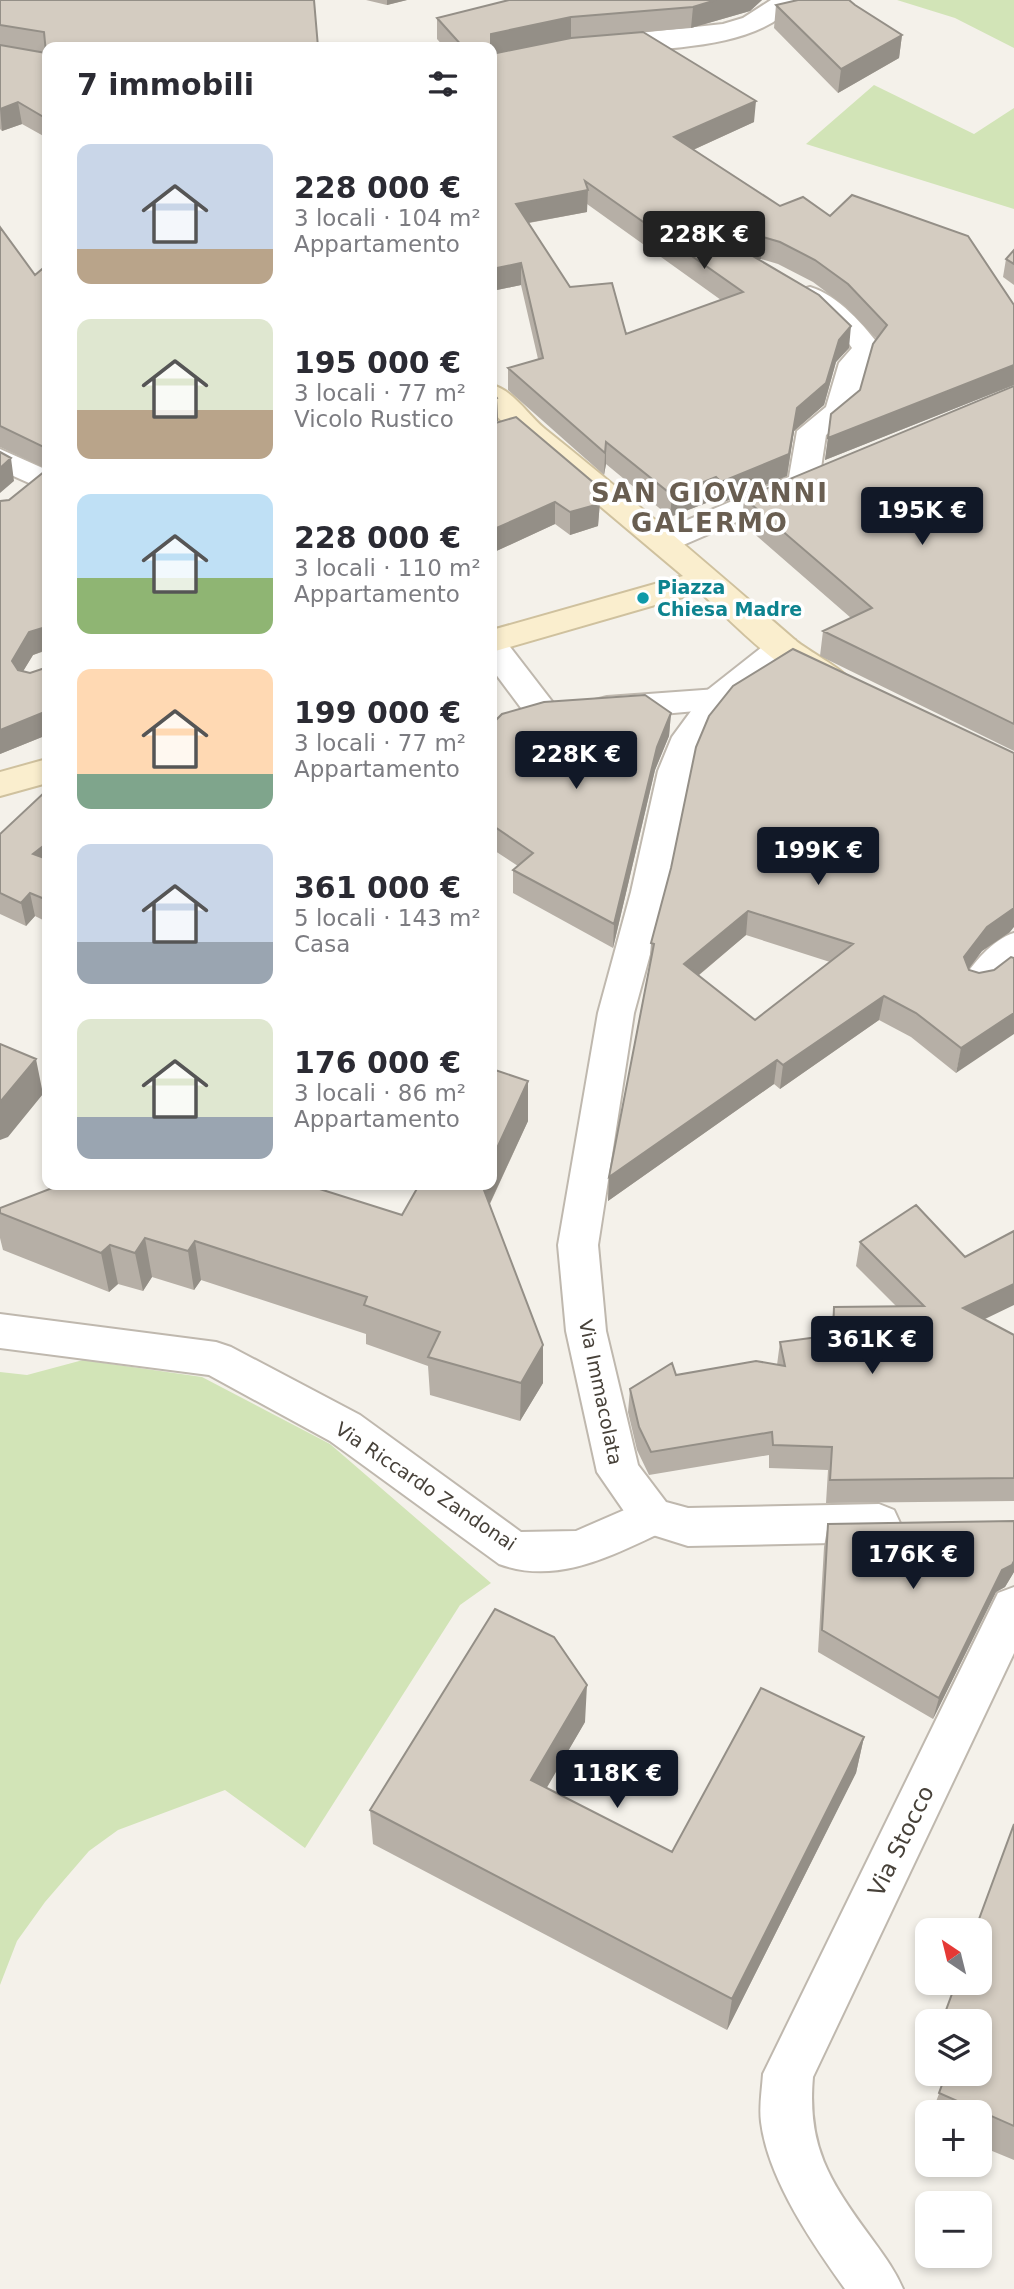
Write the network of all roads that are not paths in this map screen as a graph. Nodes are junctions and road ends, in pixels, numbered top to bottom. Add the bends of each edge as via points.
1 (785, 0) edge
2 (583, 47) edge
3 (784, 282) edge
4 (497, 399) edge
5 (522, 425) junction
6 (497, 433) edge
7 (0, 458) edge
8 (36, 485) edge
9 (653, 533) junction
10 (706, 580) junction
11 (497, 643) edge
12 (497, 650) edge
13 (795, 657) junction
14 (855, 690) edge
15 (717, 700) junction
16 (42, 772) edge
17 (0, 784) edge
18 (1014, 946) edge
19 (979, 983) edge
20 (0, 1331) edge
21 (652, 1517) junction
22 (919, 1523) edge
23 (1014, 1607) edge
24 (877, 2289) edge

1 - 2 street via 762,20 729,31
3 - 9 street via 820,302 855,332 867,349 854,363 840,411 812,431 817,476
4 - 5 main road
5 - 6 street
5 - 9 main road
7 - 8 street
9 - 10 main road
10 - 11 main road
10 - 13 main road
12 - 15 street via 548,714
13 - 14 main road
13 - 15 street, Via Immacolata
15 - 21 street, Via Immacolata via 689,737 675,771 649,892 615,1013 578,1245 586,1331 618,1472
16 - 17 main road
18 - 19 street
20 - 21 street, Via Riccardo Zandonai via 216,1359 345,1428 514,1551 579,1550
21 - 22 street via 688,1527
23 - 24 street, Via Stocco via 788,2074 786,2126 803,2171 830,2226

